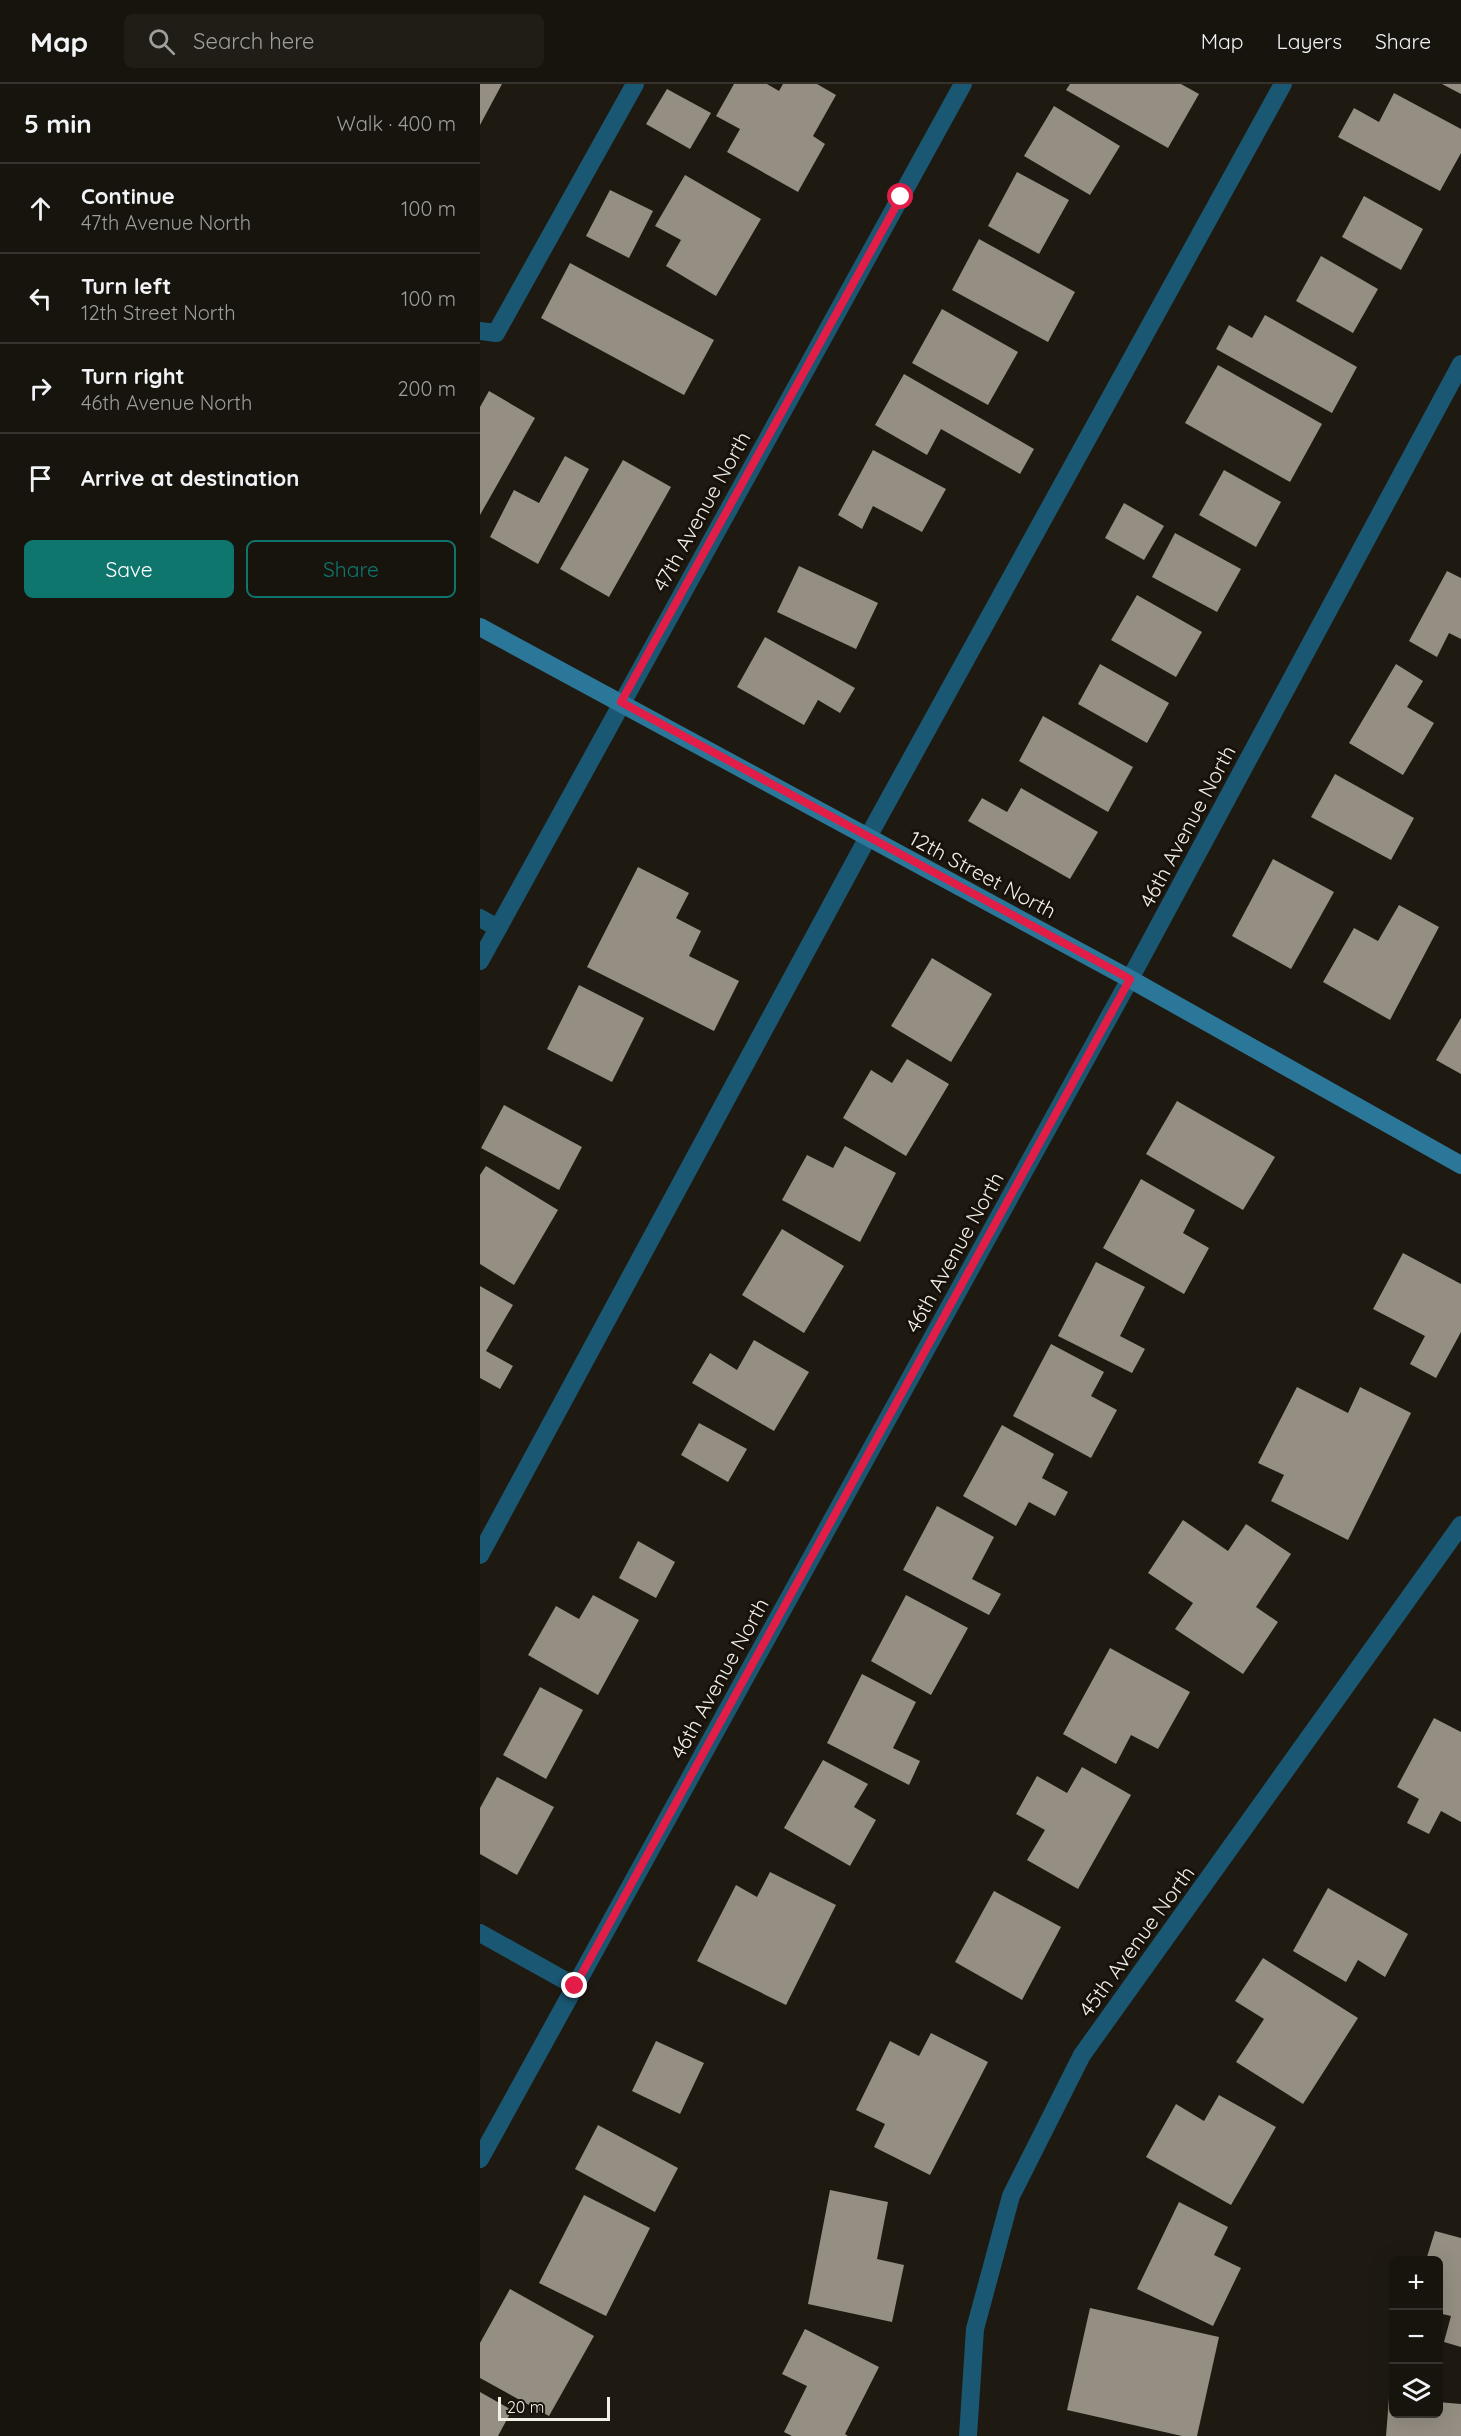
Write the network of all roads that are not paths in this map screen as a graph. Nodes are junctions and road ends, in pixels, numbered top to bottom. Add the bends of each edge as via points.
1 (635, 84) edge
2 (963, 84) edge
3 (1283, 84) edge
4 (480, 331) edge
5 (1461, 364) edge
6 (480, 627) edge
7 (621, 702) junction
8 (868, 837) junction
9 (480, 918) edge
10 (498, 928) junction
11 (480, 961) edge
12 (1130, 979) junction
13 (1461, 1166) edge
14 (1461, 1525) edge
15 (480, 1555) edge
16 (480, 1933) edge
17 (575, 1986) junction
18 (480, 2159) edge
19 (968, 2436) edge

1 - 4 street via 496,333
2 - 7 street, 47th Avenue North
3 - 8 street
5 - 12 street, 46th Avenue North
6 - 7 street, 12th Street North
7 - 8 street, 12th Street North
7 - 10 street, 47th Avenue North
8 - 12 street, 12th Street North
8 - 15 street
9 - 10 street
10 - 11 street, 47th Avenue North
12 - 13 street, 12th Street North
12 - 17 street, 46th Avenue North
14 - 19 street, 45th Avenue North via 1082,2055 1011,2196 975,2329
16 - 17 street
17 - 18 street, 46th Avenue North

